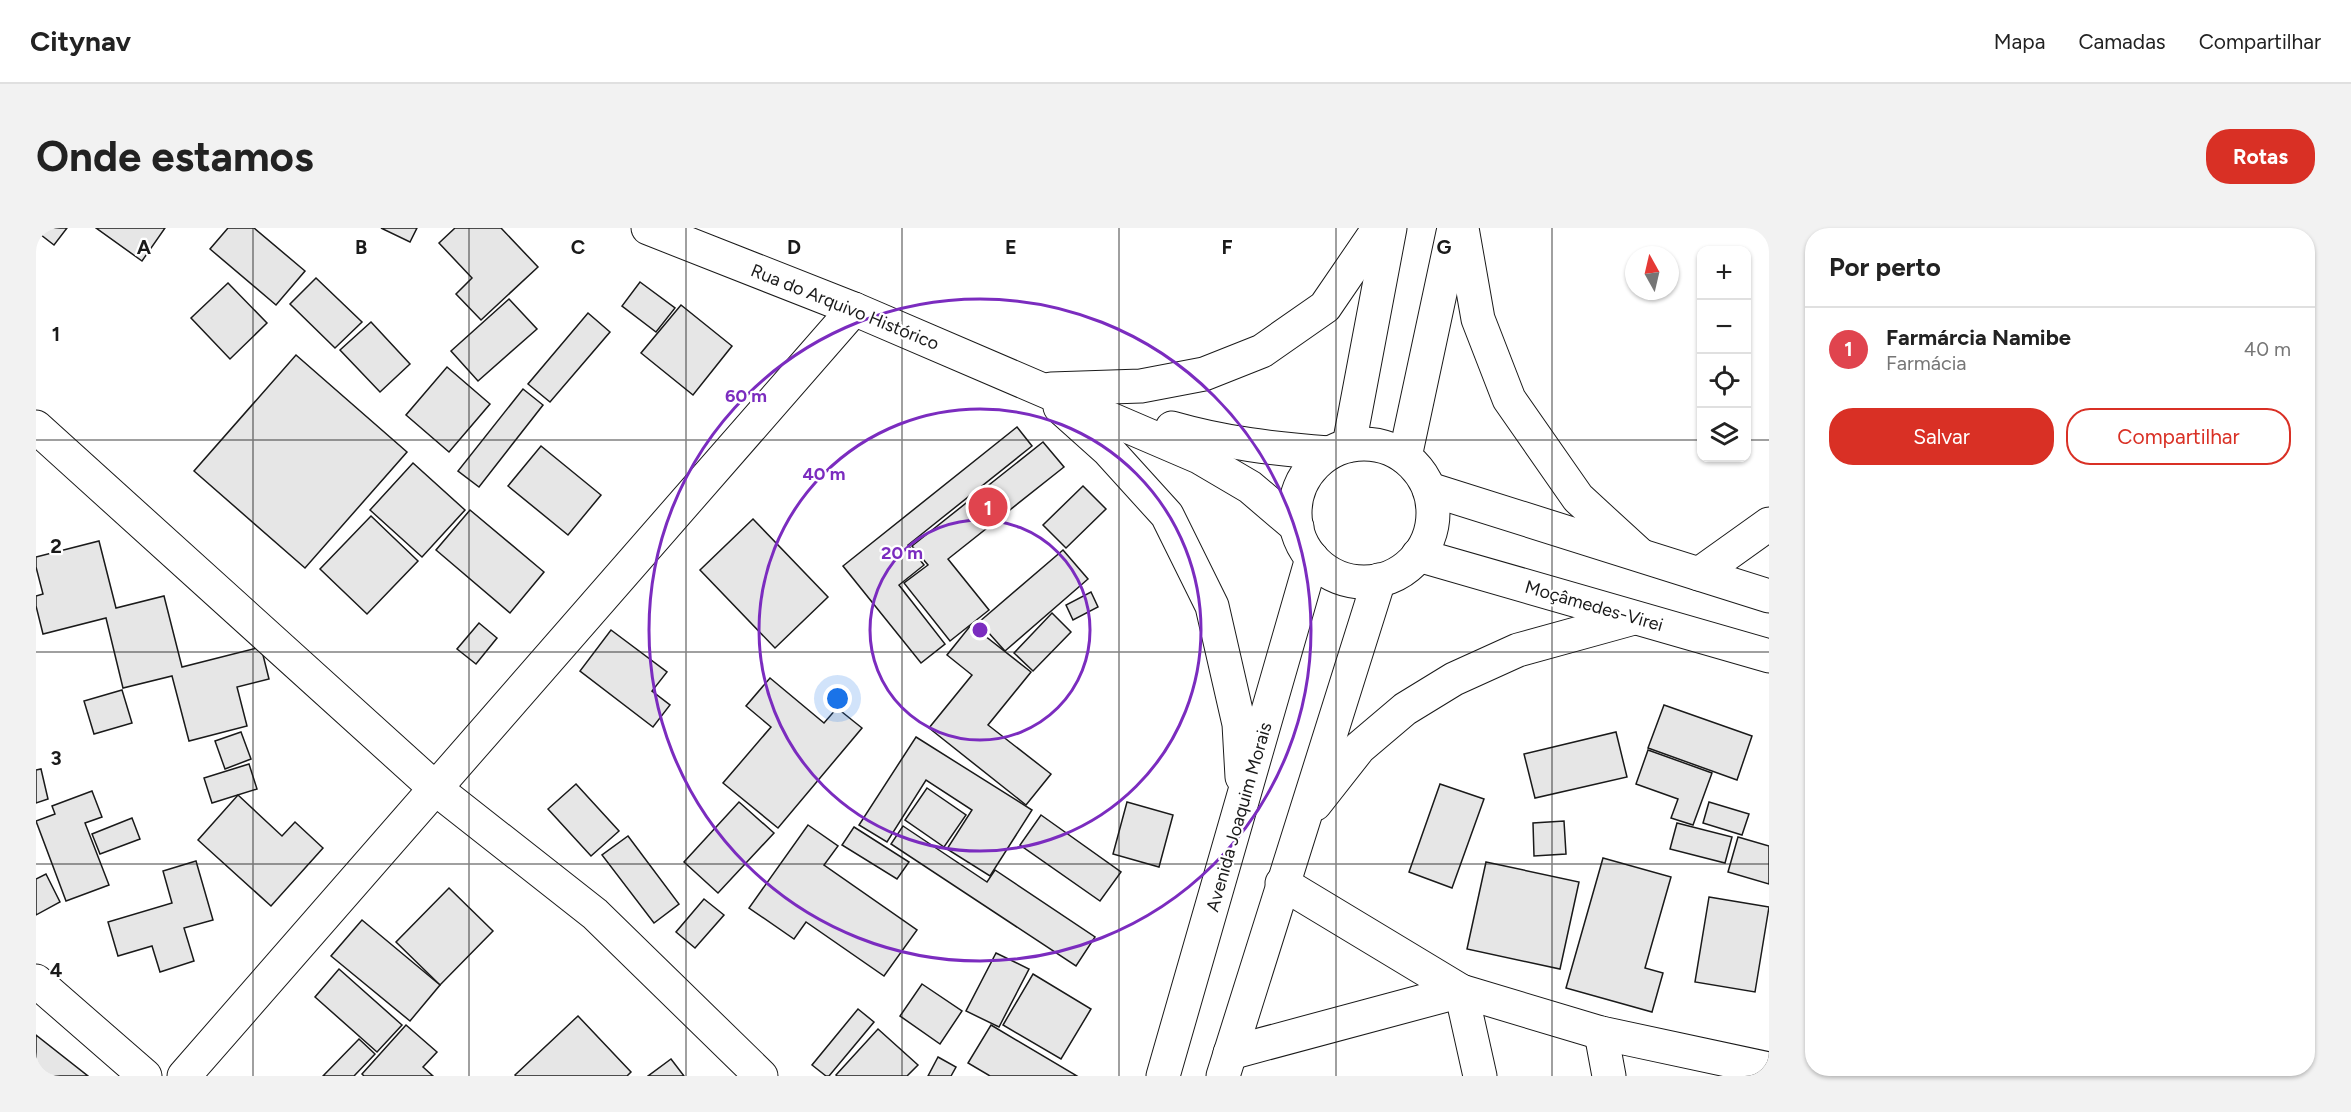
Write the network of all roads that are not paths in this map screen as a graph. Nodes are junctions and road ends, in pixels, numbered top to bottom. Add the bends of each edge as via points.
1 (648, 228) edge
2 (1379, 228) edge
3 (1390, 228) edge
4 (1455, 228) edge
5 (1462, 228) edge
6 (854, 309) junction
7 (1041, 390) junction
8 (36, 427) edge
9 (1339, 449) junction
10 (1405, 457) junction
11 (1430, 489) junction
12 (1769, 524) edge
13 (1297, 527) junction
14 (1639, 554) junction
15 (1418, 555) junction
16 (1312, 558) junction
17 (1699, 574) junction
18 (1379, 580) junction
19 (1769, 596) edge
20 (1634, 618) junction
21 (1769, 657) edge
22 (436, 789) junction
23 (1243, 805) junction
24 (1303, 819) junction
25 (1282, 883) junction
26 (36, 981) edge
27 (1461, 991) junction
28 (1601, 1033) junction
29 (1226, 1065) edge
30 (1751, 1069) edge
31 (145, 1076) edge
32 (184, 1076) edge
33 (761, 1076) edge
34 (1163, 1076) edge
35 (1480, 1076) edge
36 (1609, 1076) edge

1 - 6 street, Rua do Arquivo Histórico
2 - 7 street via 1325,307 1262,351 1204,374 1141,386
3 - 9 street
4 - 10 street
5 - 14 street via 1478,319 1509,399 1578,498
6 - 7 street, Rua do Arquivo Histórico
6 - 22 street
7 - 9 street via 1210,439 1268,448
7 - 13 street via 1199,457 1250,488
7 - 23 street via 1108,450 1167,515 1212,606 1239,724
8 - 22 street
9 - 10 street via 1368,444
9 - 13 street via 1313,466 1301,485 1295,505
10 - 11 street via 1420,471
11 - 14 street
11 - 15 street via 1430,534
12 - 17 street
13 - 16 street
14 - 17 street
15 - 18 street via 1401,571
15 - 20 street, Moçâmedes-Virei
16 - 18 street via 1340,577
16 - 23 street, Avenida Joaquim Morais
17 - 19 street
18 - 24 street
20 - 21 street, Moçâmedes-Virei
20 - 24 street via 1518,650 1454,679 1405,709 1359,748
22 - 32 street
22 - 33 street via 595,914
23 - 34 street, Avenida Joaquim Morais
24 - 25 street
25 - 27 street
25 - 29 street
26 - 31 street
27 - 28 street
27 - 29 street
27 - 35 street
28 - 30 street
28 - 36 street

